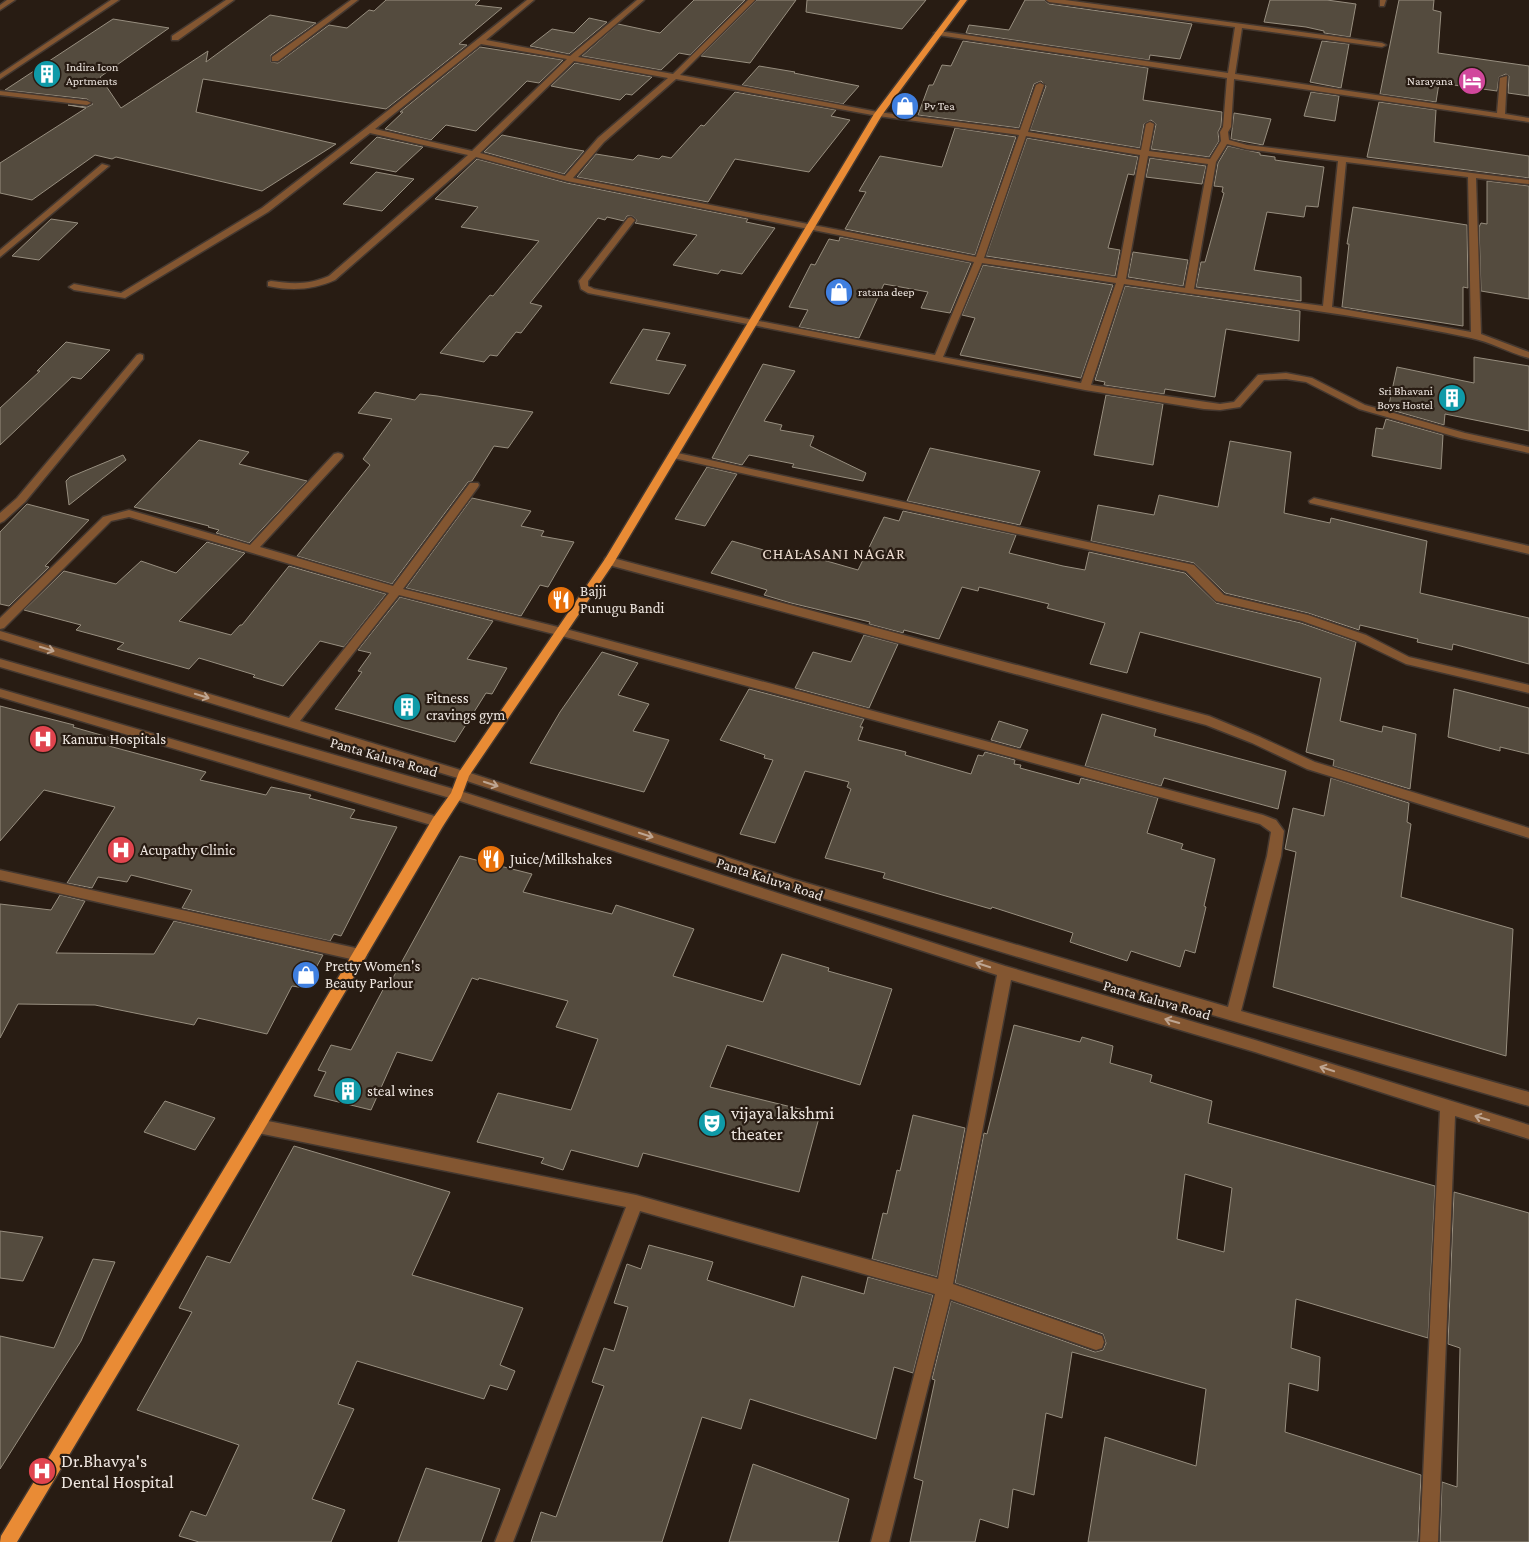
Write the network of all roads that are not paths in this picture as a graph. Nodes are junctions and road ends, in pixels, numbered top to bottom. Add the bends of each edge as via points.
1 (12, 0) edge
2 (116, 0) edge
3 (231, 0) edge
4 (355, 0) edge
5 (531, 0) edge
6 (641, 0) edge
7 (752, 0) edge
8 (964, 0) edge
9 (1049, 0) edge
10 (0, 8) edge
11 (1239, 25) junction
12 (938, 33) junction
13 (174, 38) dead end
14 (479, 41) junction
15 (1382, 45) dead end
16 (572, 58) junction
17 (275, 59) dead end
18 (1231, 75) junction
19 (0, 77) edge
20 (674, 77) junction
21 (1504, 78) dead end
22 (1040, 85) dead end
23 (0, 93) edge
24 (86, 103) dead end
25 (878, 114) junction
26 (1501, 116) junction
27 (1529, 120) edge
28 (1150, 124) dead end
29 (369, 130) junction
30 (1022, 133) junction
31 (1225, 141) junction
32 (1143, 153) junction
33 (474, 154) junction
34 (1342, 158) junction
35 (1212, 162) junction
36 (105, 166) dead end
37 (1472, 174) junction
38 (567, 179) junction
39 (1529, 182) edge
40 (631, 220) dead end
41 (812, 225) junction
42 (0, 254) edge
43 (979, 260) junction
44 (1121, 281) junction
45 (271, 284) dead end
46 (74, 287) dead end
47 (1189, 290) junction
48 (1326, 309) junction
49 (753, 324) junction
50 (1476, 336) junction
51 (1529, 355) edge
52 (140, 357) dead end
53 (938, 358) junction
54 (1085, 387) junction
55 (1529, 450) edge
56 (673, 455) junction
57 (338, 456) dead end
58 (474, 485) dead end
59 (1314, 501) dead end
60 (0, 519) edge
61 (252, 548) junction
62 (1529, 550) edge
63 (609, 561) junction
64 (396, 590) junction
65 (0, 625) edge
66 (562, 632) junction
67 (0, 634) edge
68 (0, 663) edge
69 (1529, 689) edge
70 (0, 693) edge
71 (292, 722) junction
72 (463, 775) junction
73 (457, 795) junction
74 (438, 822) junction
75 (1529, 833) edge
76 (0, 875) edge
77 (360, 955) junction
78 (1005, 972) junction
79 (1233, 1015) junction
80 (1529, 1099) edge
81 (1448, 1108) junction
82 (258, 1126) junction
83 (1529, 1132) edge
84 (636, 1202) junction
85 (944, 1289) junction
86 (1096, 1342) dead end
87 (7, 1542) edge
88 (504, 1542) edge
89 (880, 1542) edge
90 (1429, 1542) edge

1 - 10 street
2 - 19 street
3 - 13 street
4 - 17 street
5 - 14 street
6 - 16 street
7 - 20 street
8 - 12 main road
9 - 11 street via 1133,8
11 - 15 street
11 - 18 street
12 - 18 street
12 - 25 main road
14 - 16 street
14 - 29 street
16 - 20 street
16 - 33 street
18 - 26 street
18 - 31 street
20 - 25 street
20 - 38 street via 602,140
21 - 26 street
22 - 30 street
23 - 24 street
25 - 30 street
25 - 41 main road
26 - 27 street
28 - 32 street
29 - 33 street
29 - 46 street via 265,210 122,296
30 - 32 street
30 - 43 street
31 - 34 street via 1247,147
31 - 35 street
32 - 35 street
32 - 44 street
33 - 38 street
33 - 45 street via 332,278 317,286 303,288
34 - 37 street
34 - 48 street
35 - 47 street
36 - 42 street
37 - 39 street
37 - 50 street
38 - 41 street
40 - 49 street via 583,281 584,287
41 - 43 street
41 - 49 main road
43 - 44 street
43 - 53 street
44 - 47 street
44 - 54 street
47 - 48 street
48 - 50 street
49 - 53 street
49 - 56 main road
50 - 51 street
52 - 60 street via 21,500
53 - 54 street
54 - 55 street via 1220,407 1237,405 1261,377 1286,376 1309,380 1362,407 1464,436
56 - 63 main road
56 - 69 street via 1190,568 1220,598 1304,618 1362,638 1406,660
57 - 61 street
58 - 64 street
59 - 62 street
61 - 64 street
61 - 65 street via 129,513 116,516 107,519
63 - 66 main road
63 - 75 street via 1209,722 1311,766
64 - 66 street
64 - 71 street
66 - 72 main road
66 - 79 street via 1271,824 1278,831 1274,856
67 -> 71 street, Panta Kaluva Road
68 - 73 street, Panta Kaluva Road
70 - 74 street
71 - 72 street, Panta Kaluva Road
72 - 73 main road
72 -> 79 street, Panta Kaluva Road via 793,884
73 - 74 main road
78 -> 73 street, Panta Kaluva Road
74 - 77 main road
76 - 77 street
77 - 82 main road
81 -> 78 street, Panta Kaluva Road
78 - 85 street
79 - 80 street, Panta Kaluva Road
83 -> 81 street, Panta Kaluva Road
81 - 90 street
82 - 84 street
82 - 87 main road
84 - 85 street
84 - 88 street
85 - 86 street
85 - 89 street

